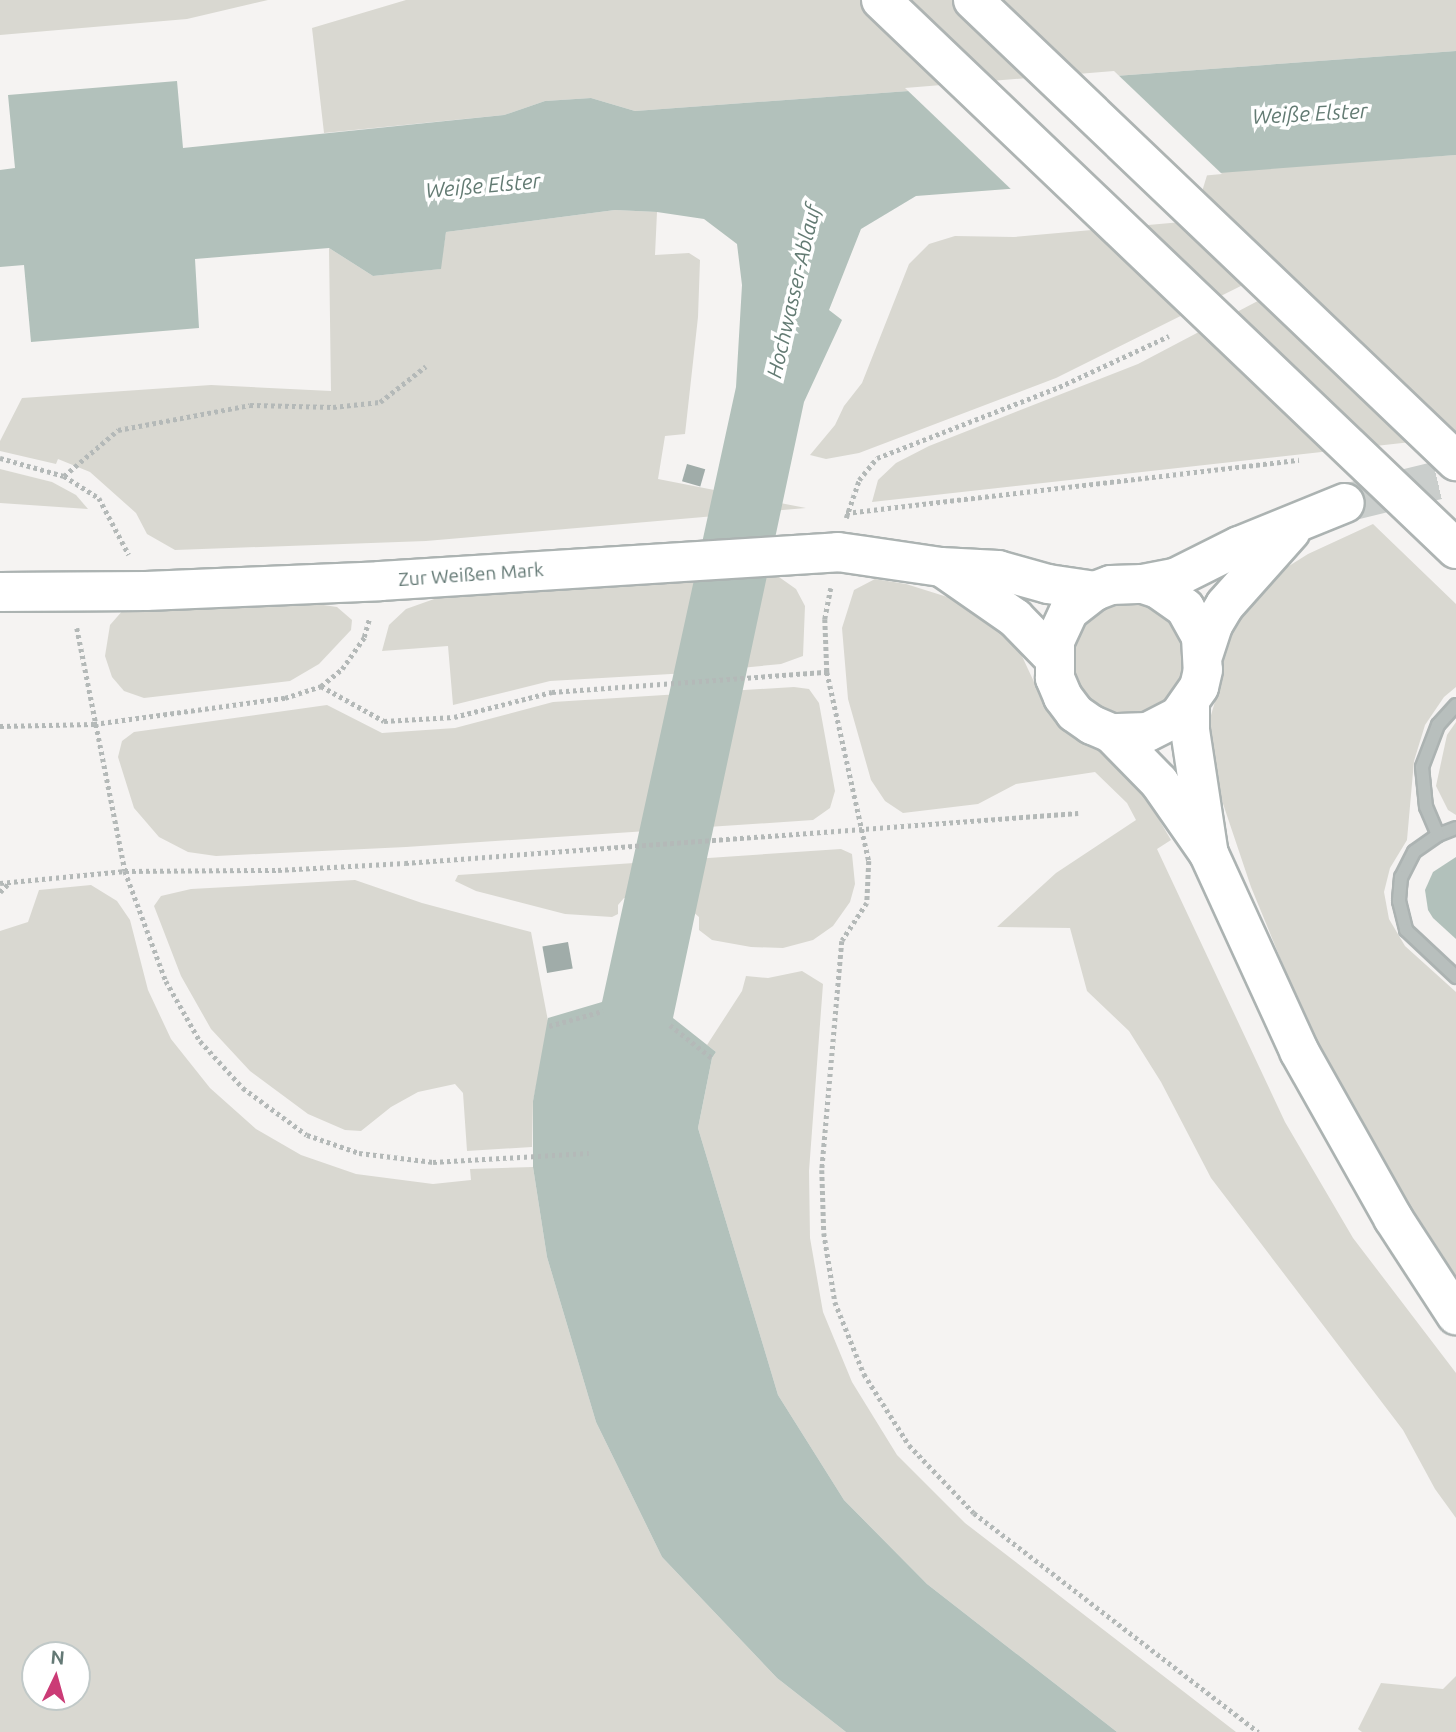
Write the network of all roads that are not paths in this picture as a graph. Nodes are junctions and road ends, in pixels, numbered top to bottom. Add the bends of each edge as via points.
1 (881, 0) edge
2 (973, 0) edge
3 (1456, 461) edge
4 (1345, 503) tunnel mouth
5 (1299, 524) junction
6 (1456, 549) edge
7 (941, 567) junction
8 (1143, 584) junction
9 (1095, 591) junction
10 (0, 592) edge
11 (1204, 653) junction
12 (1053, 657) junction
13 (1191, 702) junction
14 (1456, 705) edge
15 (1111, 733) junction
16 (1456, 828) edge
17 (1438, 835) junction
18 (1209, 854) junction
19 (1456, 977) edge
20 (1456, 1315) edge

1 - 6 main road, bridge
2 - 3 main road, bridge
4 - 5 main road, Zur Weißen Mark
5 - 8 main road, Zur Weißen Mark via 1239,546 1175,578
5 - 11 main road, Zur Weißen Mark via 1224,605
7 - 9 main road, Zur Weißen Mark via 998,570
7 - 10 main road, Zur Weißen Mark via 838,552 380,581
7 - 12 main road, Zur Weißen Mark via 1015,618
8 - 9 main road, Zur Weißen Mark via 1111,585
8 - 11 main road, Zur Weißen Mark via 1185,608
9 - 12 main road, Zur Weißen Mark via 1075,605 1060,625
11 - 13 main road, Zur Weißen Mark via 1199,687
12 - 15 main road, Zur Weißen Mark via 1059,687 1075,713
13 - 15 main road, Zur Weißen Mark via 1178,716 1147,733
13 - 18 main road via 1189,730
14 - 17 lane via 1438,725 1422,767 1426,807
15 - 18 main road via 1159,782
16 - 17 lane
17 - 19 lane via 1414,852 1401,877 1399,901 1406,930
18 - 20 main road via 1299,1051 1393,1218

